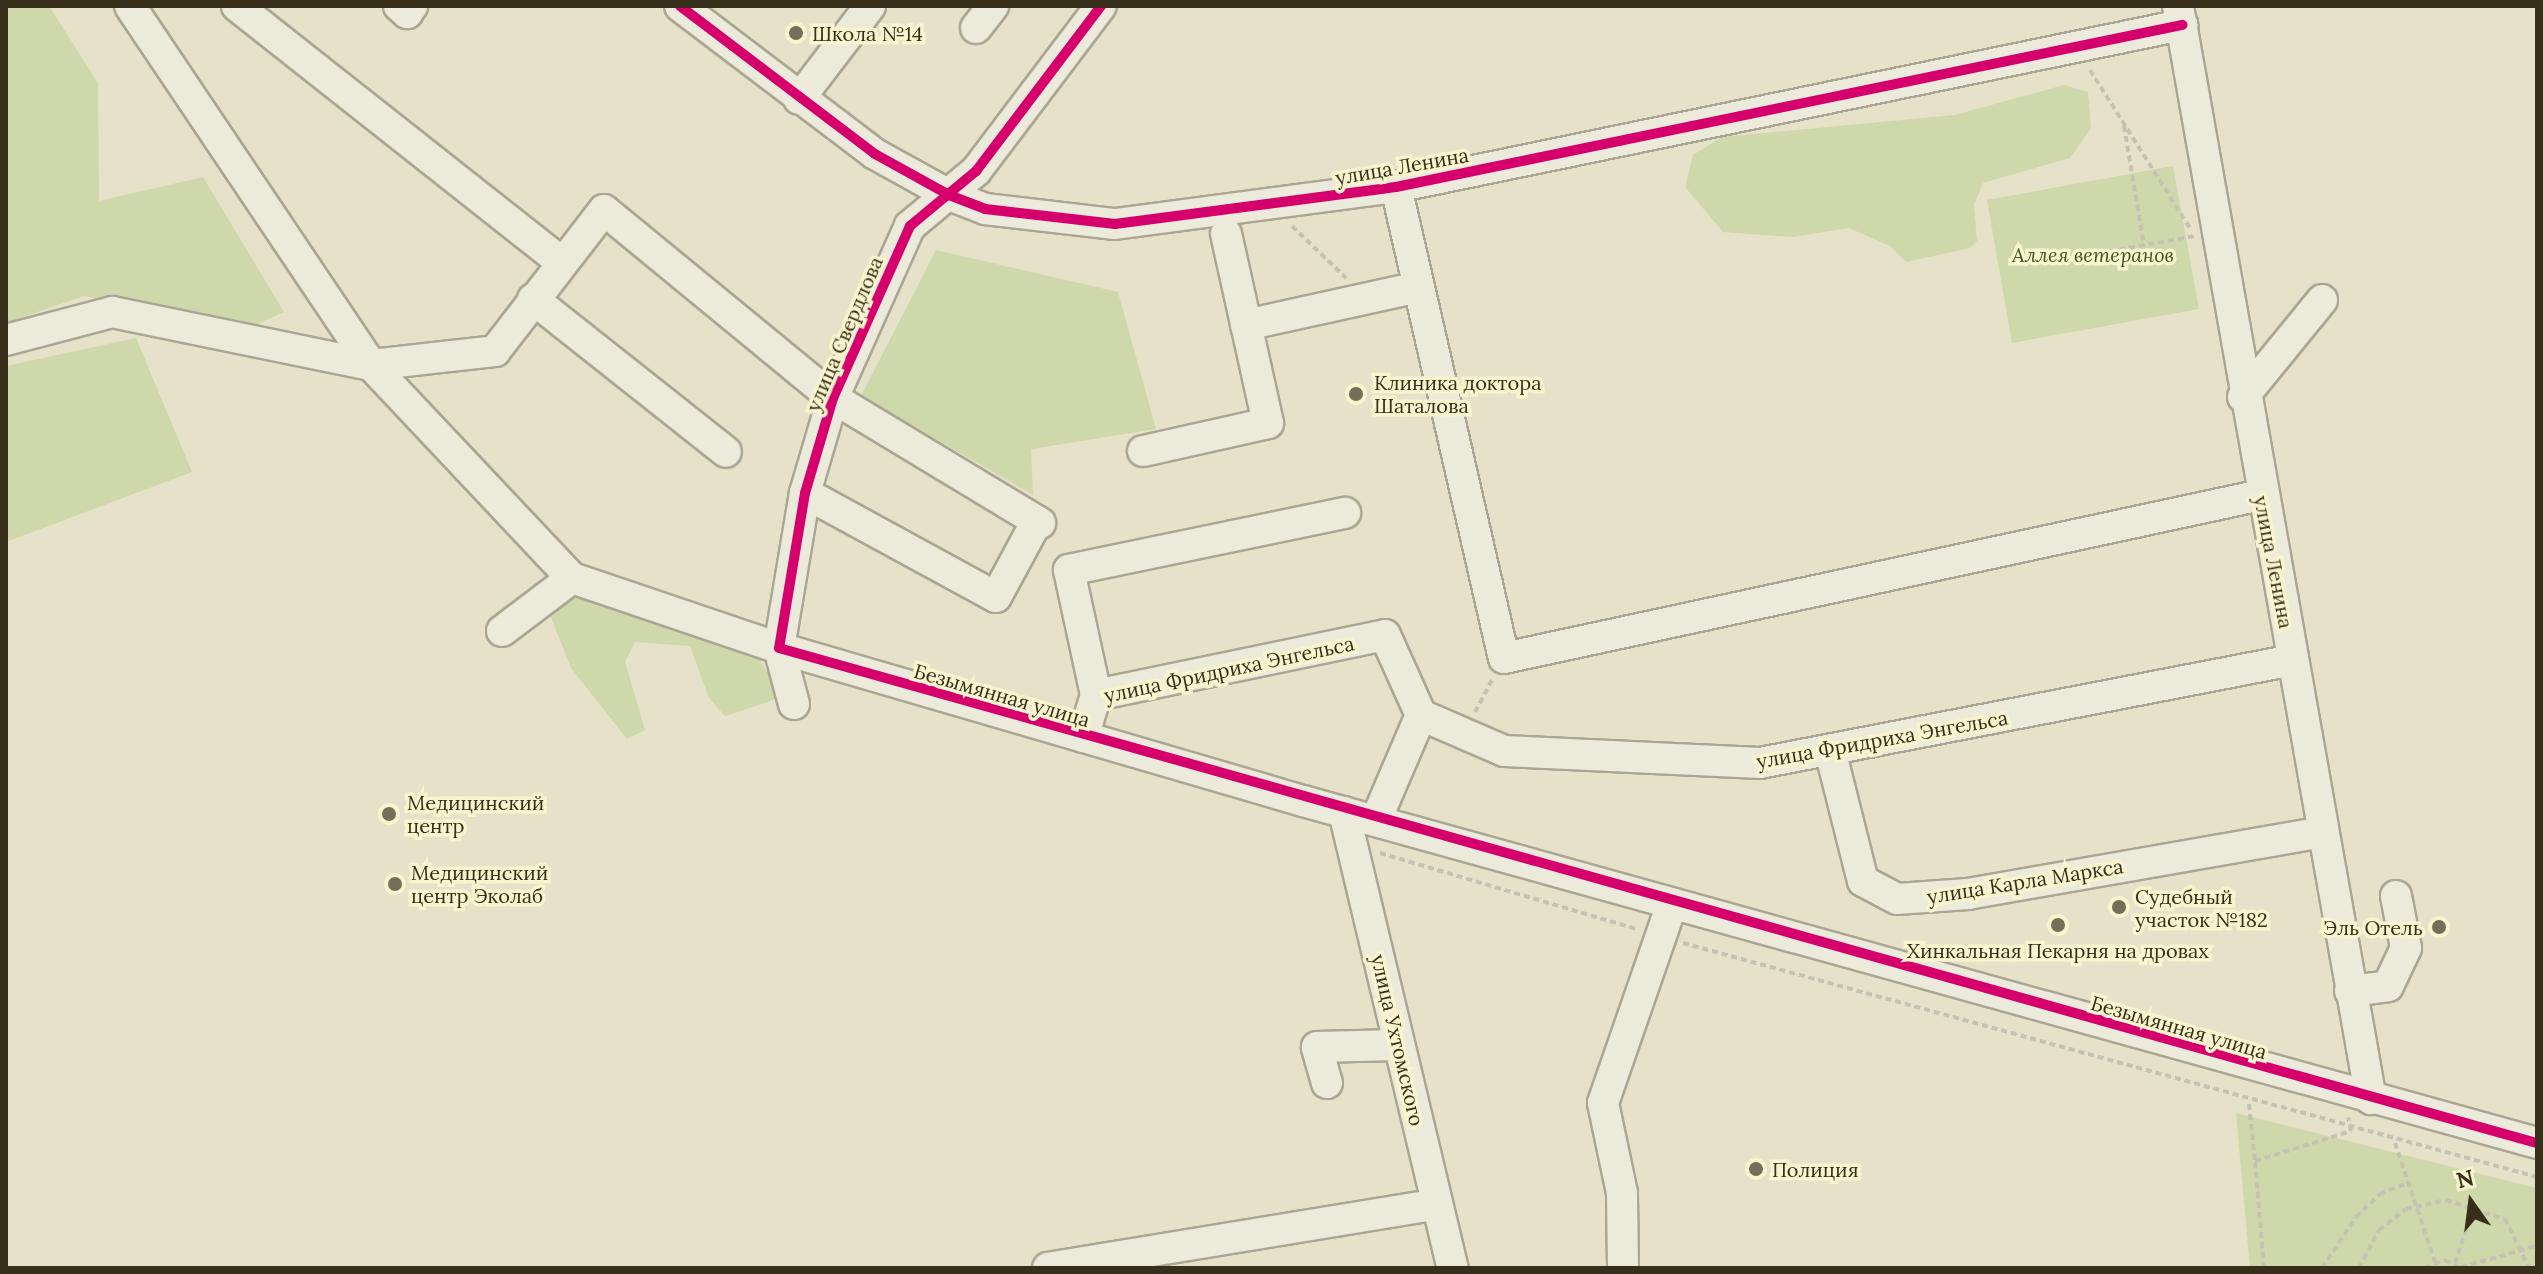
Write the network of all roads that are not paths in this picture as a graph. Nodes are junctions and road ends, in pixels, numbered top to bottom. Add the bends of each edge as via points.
1 (130, 6) edge
2 (237, 6) edge
3 (399, 6) edge
4 (412, 6) edge
5 (680, 6) edge
6 (870, 6) edge
7 (1101, 6) edge
8 (2180, 15) edge
9 (799, 99) junction
10 (1396, 187) junction
11 (949, 195) junction
12 (1226, 234) dead end
13 (562, 263) junction
14 (1419, 287) junction
15 (533, 299) junction
16 (2322, 300) dead end
17 (1246, 325) junction
18 (6, 340) edge
19 (371, 365) junction
20 (2243, 397) junction
21 (833, 398) junction
22 (1143, 451) dead end
23 (726, 452) dead end
24 (805, 493) junction
25 (2261, 495) junction
26 (1345, 513) dead end
27 (572, 578) junction
28 (502, 631) dead end
29 (779, 648) junction
30 (2293, 660) junction
31 (1096, 695) junction
32 (794, 704) dead end
33 (1421, 715) junction
34 (1083, 737) junction
35 (1830, 750) junction
36 (1344, 812) junction
37 (1376, 820) junction
38 (2323, 832) junction
39 (2396, 896) dead end
40 (1672, 904) junction
41 (2350, 991) junction
42 (1398, 1045) junction
43 (1327, 1083) dead end
44 (2371, 1099) junction
45 (2537, 1143) edge
46 (1437, 1204) junction
47 (1048, 1268) edge
48 (1453, 1268) edge
49 (1623, 1268) edge

1 - 19 street
2 - 13 street
3 - 4 street via 407,13
5 - 9 street, улица Ленина
6 - 9 street
7 - 11 street, улица Свердлова via 976,171
8 - 10 street, улица Ленина via 2076,47
8 - 20 street, улица Ленина via 2205,234
9 - 11 street, улица Ленина
10 - 11 street, улица Ленина via 1115,224 985,209
10 - 14 street
11 - 21 street, улица Свердлова via 910,226
12 - 17 street
13 - 15 street
13 - 21 street via 604,210
14 - 17 street
14 - 25 street via 1504,658
15 - 19 street via 495,351
15 - 23 street
16 - 20 street
17 - 22 street via 1268,423
18 - 19 street via 112,312 163,317
19 - 27 street
20 - 25 street, улица Ленина
21 - 24 street, улица Свердлова
21 - 24 street via 1039,522 996,597
24 - 29 street, улица Свердлова
25 - 30 street, улица Ленина
26 - 31 street via 1069,570
27 - 28 street
27 - 29 street, Безымянная улица
29 - 32 street
29 - 34 street, Безымянная улица
30 - 35 street, улица Фридриха Энгельса
30 - 38 street, улица Ленина
31 - 33 street, улица Фридриха Энгельса via 1385,635
31 - 34 street, улица Фридриха Энгельса
33 - 35 street, улица Фридриха Энгельса via 1504,751 1760,763
33 - 37 street
34 - 36 street, Безымянная улица
35 - 38 street, улица Карла Маркса via 1863,881 1897,899 1968,894
36 - 37 street, Безымянная улица
36 - 42 street, улица Ухтомского
37 - 40 street, Безымянная улица
38 - 41 street, улица Ленина
39 - 41 street via 2406,948 2388,986
40 - 44 street, Безымянная улица
40 - 49 street via 1603,1103 1622,1193
41 - 44 street, улица Ленина
42 - 43 street via 1317,1047
42 - 46 street, улица Ухтомского
44 - 45 street, Безымянная улица
46 - 47 street
46 - 48 street, улица Ухтомского

